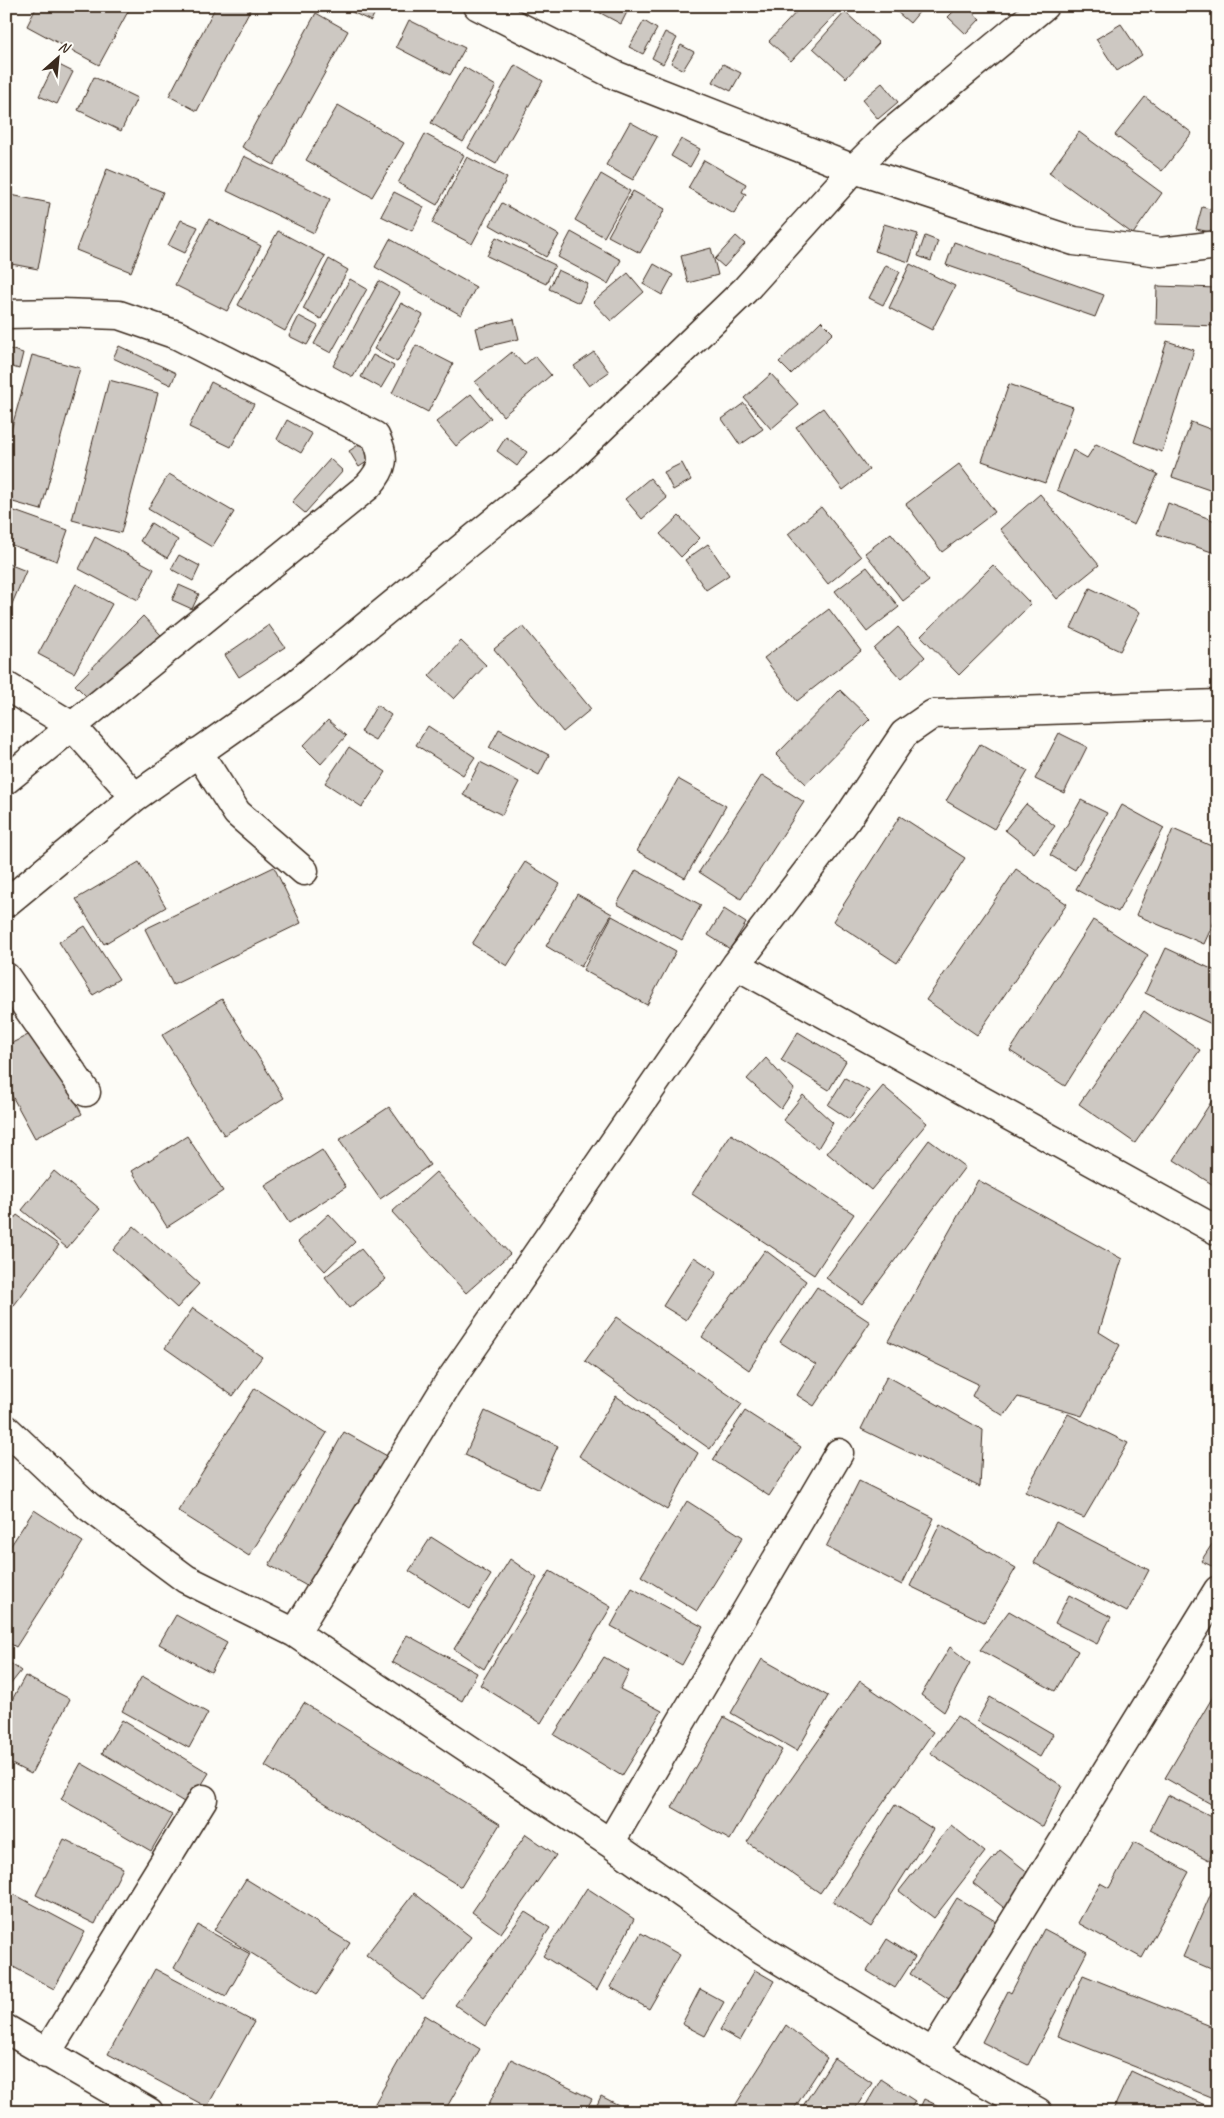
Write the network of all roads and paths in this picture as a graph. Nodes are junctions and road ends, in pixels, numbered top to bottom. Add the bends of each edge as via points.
1 (478, 6) edge
2 (1044, 6) edge
3 (854, 169) junction
4 (1218, 245) edge
5 (6, 314) edge
6 (6, 686) edge
7 (1218, 704) edge
8 (72, 726) junction
9 (198, 752) junction
10 (6, 780) edge
11 (135, 797) junction
12 (304, 871) dead end
13 (6, 903) edge
14 (736, 965) junction
15 (6, 977) edge
16 (86, 1092) dead end
17 (1218, 1231) edge
18 (6, 1429) edge
19 (839, 1453) dead end
20 (1218, 1590) edge
21 (295, 1634) junction
22 (204, 1800) dead end
23 (610, 1843) junction
24 (6, 2029) edge
25 (933, 2053) junction
26 (46, 2054) junction
27 (149, 2112) edge
28 (1038, 2112) edge

1 - 3 street via 617,76
2 - 3 street via 921,106
3 - 4 street via 1074,241 1160,252
3 - 9 street via 745,290 561,468 292,687
5 - 8 street via 119,315 177,335 374,436 383,452 380,473 368,486
6 - 8 street
7 - 14 street via 933,714 904,734 847,819
8 - 10 street
8 - 11 street
9 - 11 street
9 - 12 street via 237,813
11 - 13 street
14 - 17 street
14 - 21 street via 447,1385
15 - 16 street
18 - 21 street via 88,1506 186,1580
19 - 23 street
20 - 25 street
21 - 23 street
22 - 26 street
23 - 25 street via 763,1950
24 - 26 street
25 - 28 street
26 - 27 street

